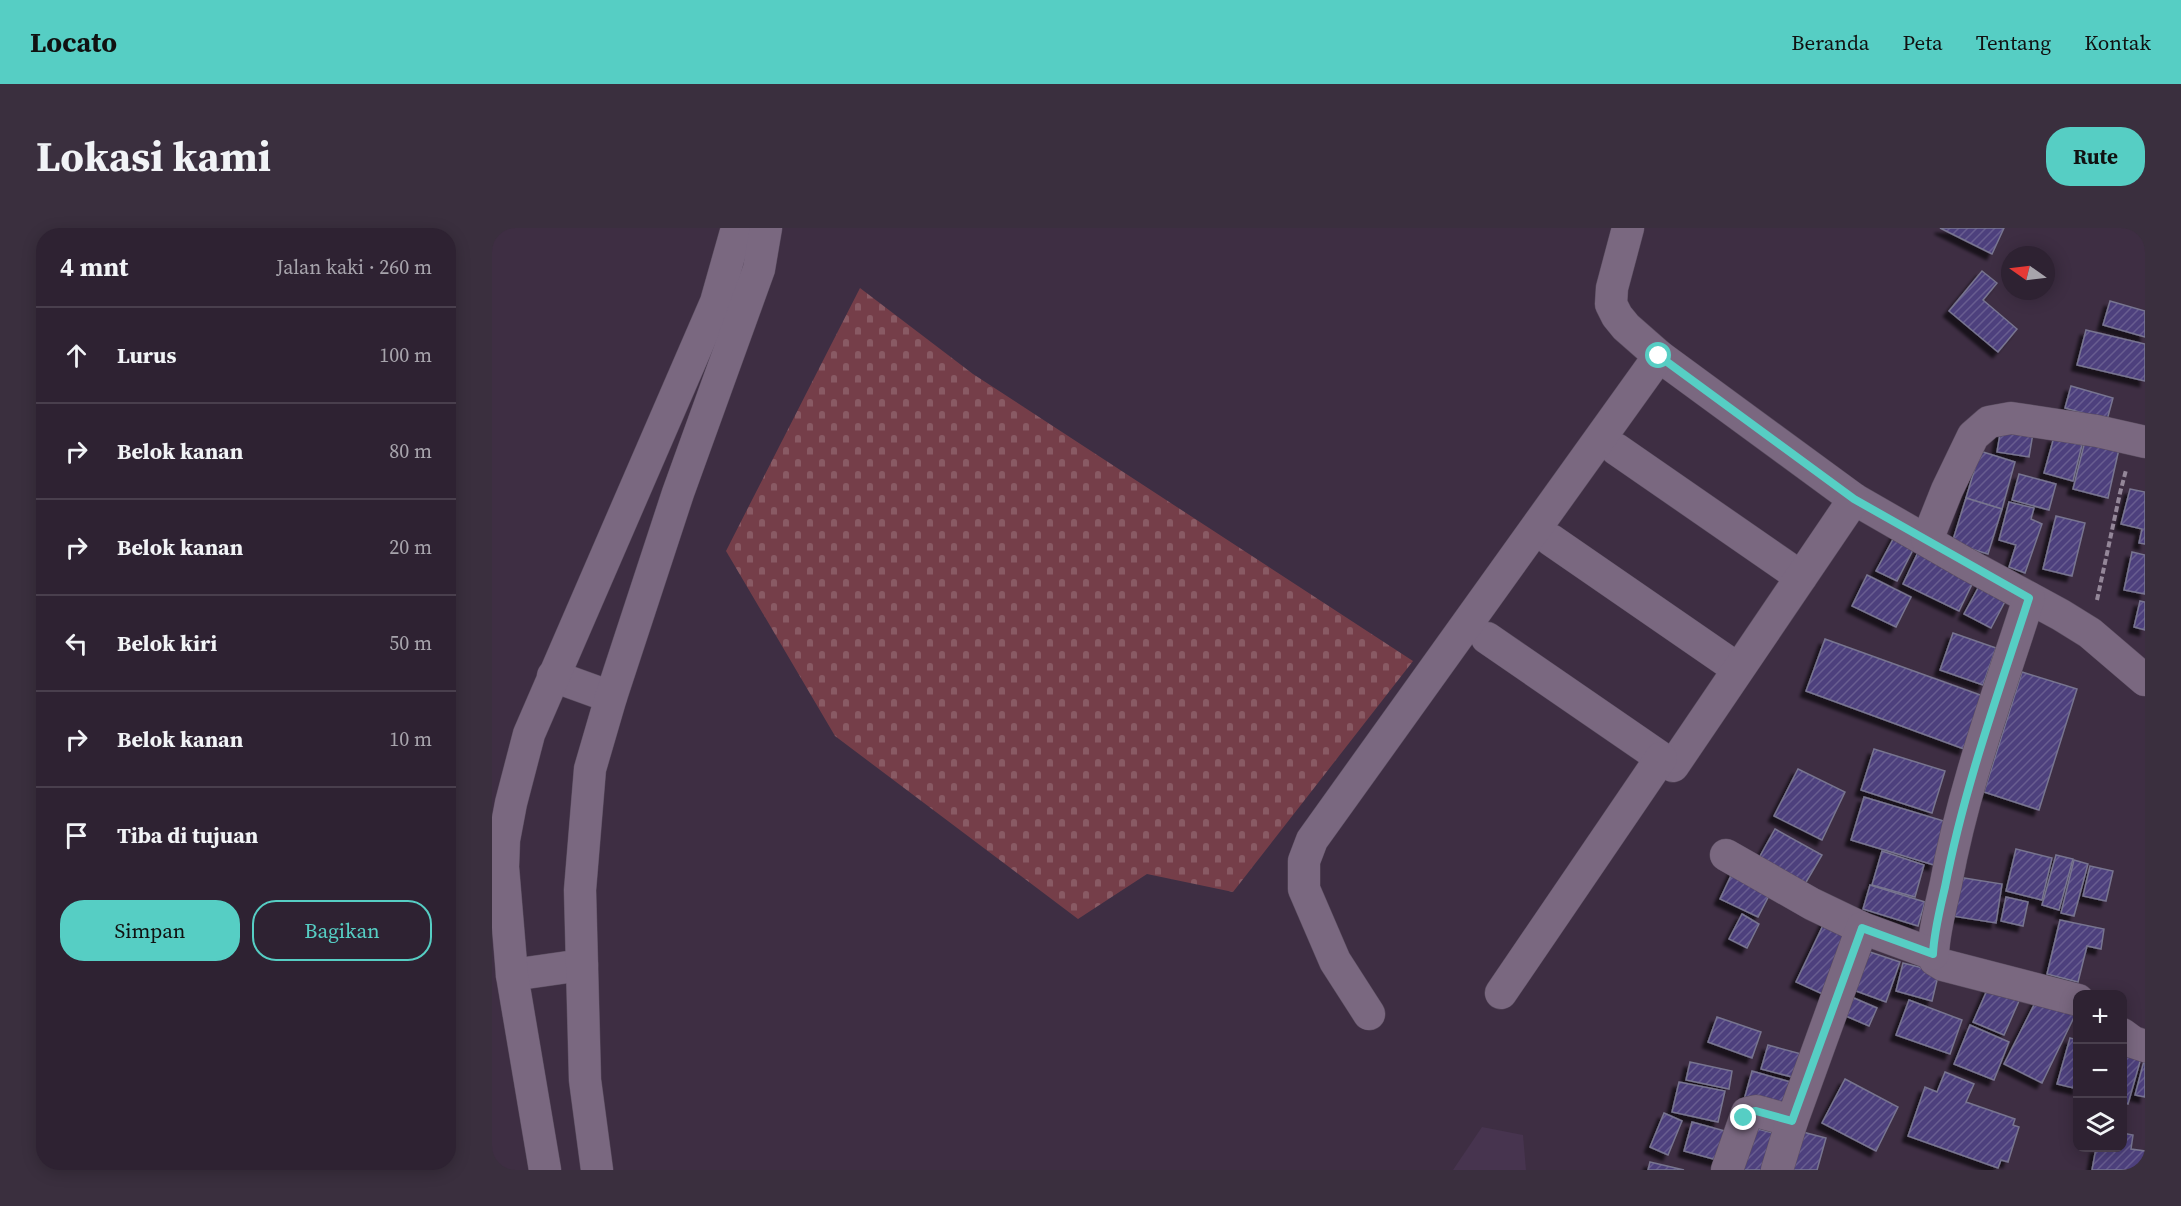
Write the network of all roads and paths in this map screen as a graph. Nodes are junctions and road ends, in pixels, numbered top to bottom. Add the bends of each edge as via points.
1 (737, 228) edge
2 (766, 228) edge
3 (1628, 228) edge
4 (1659, 356) junction
5 (2140, 441) edge
6 (1616, 449) dead end
7 (1854, 499) junction
8 (1551, 540) dead end
9 (1927, 540) junction
10 (1801, 577) junction
11 (2029, 598) junction
12 (2090, 633) junction
13 (1487, 638) dead end
14 (1738, 669) junction
15 (553, 676) junction
16 (2145, 680) edge
17 (611, 697) junction
18 (1661, 758) junction
19 (498, 839) edge
20 (1726, 855) dead end
21 (1862, 928) junction
22 (1933, 954) junction
23 (582, 965) junction
24 (512, 975) junction
25 (1501, 993) dead end
26 (2073, 999) edge
27 (1369, 1014) dead end
28 (2127, 1038) edge
29 (2145, 1046) edge
30 (1792, 1121) junction
31 (545, 1170) edge
32 (597, 1170) edge
33 (1728, 1170) edge
34 (1777, 1170) edge

1 - 15 street via 716,302
2 - 17 street via 759,269 678,493
3 - 4 street via 1611,304 1626,327
4 - 7 street
4 - 27 street via 1312,840 1304,861 1304,889 1335,961
5 - 9 street via 2011,418 1989,422 1973,436
5 - 12 path via 2120,493
6 - 10 street
7 - 9 street
7 - 10 street
8 - 14 street
9 - 11 street
10 - 14 street
11 - 12 street
11 - 22 street via 1969,786
12 - 16 street
13 - 18 street
14 - 18 street via 1673,766
15 - 17 street
15 - 19 street via 529,734
17 - 23 street via 590,769 584,815 579,890
18 - 25 street
19 - 24 street
20 - 21 street
21 - 22 street
21 - 30 street
22 - 26 street via 1943,965
23 - 24 street
23 - 32 street via 585,1080
24 - 31 street
28 - 29 street
30 - 33 street via 1756,1111 1747,1113
30 - 34 street

